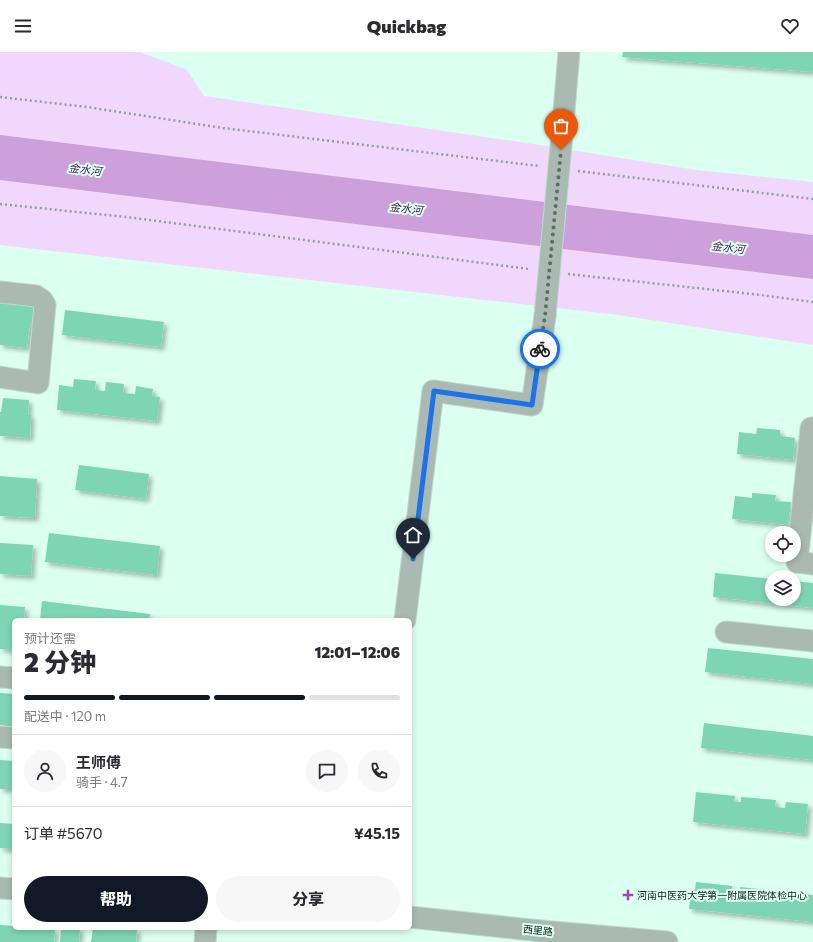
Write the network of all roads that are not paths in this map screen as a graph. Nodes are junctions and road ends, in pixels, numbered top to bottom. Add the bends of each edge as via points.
1 (569, 52) edge
2 (0, 292) edge
3 (0, 377) edge
4 (813, 428) edge
5 (813, 564) edge
6 (405, 618) edge
7 (726, 632) dead end
8 (813, 641) edge
9 (0, 677) edge
10 (12, 678) edge
11 (0, 737) edge
12 (12, 738) edge
13 (0, 888) edge
14 (12, 888) edge
15 (412, 918) edge
16 (206, 930) edge
17 (546, 936) edge
18 (205, 942) edge
19 (667, 942) edge

1 - 6 street, bridge via 545,316 532,405 434,391
2 - 3 street via 36,296 45,305 38,383
4 - 5 street via 797,562
7 - 8 street
9 - 10 street
11 - 12 street
13 - 14 street
15 - 17 street, 西里路
16 - 18 street
17 - 19 street, 西里路

